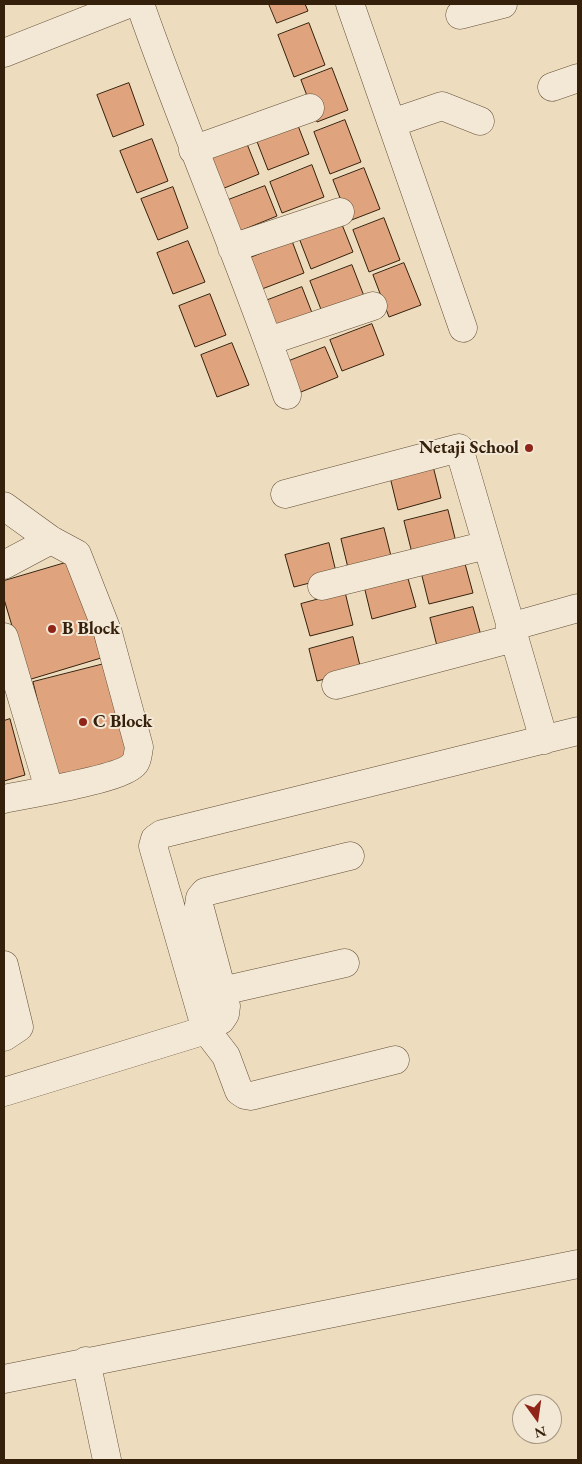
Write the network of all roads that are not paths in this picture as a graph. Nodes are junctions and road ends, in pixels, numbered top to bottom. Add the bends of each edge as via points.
1 (128, 4) edge
2 (140, 4) edge
3 (350, 4) edge
4 (503, 4) edge
5 (460, 15) dead end
6 (4, 54) edge
7 (578, 78) edge
8 (552, 86) dead end
9 (310, 108) dead end
10 (480, 120) dead end
11 (392, 123) junction
12 (193, 150) junction
13 (340, 212) dead end
14 (232, 248) junction
15 (374, 306) dead end
16 (463, 328) dead end
17 (269, 341) junction
18 (287, 395) dead end
19 (285, 494) dead end
20 (4, 506) edge
21 (51, 540) junction
22 (487, 545) junction
23 (4, 565) edge
24 (322, 586) dead end
25 (578, 608) edge
26 (512, 632) junction
27 (4, 637) edge
28 (336, 685) dead end
29 (578, 731) edge
30 (544, 740) junction
31 (49, 789) junction
32 (4, 799) edge
33 (350, 856) dead end
34 (345, 963) dead end
35 (4, 965) edge
36 (222, 991) junction
37 (205, 1027) junction
38 (4, 1037) edge
39 (395, 1060) dead end
40 (4, 1092) edge
41 (578, 1264) edge
42 (86, 1361) junction
43 (4, 1379) edge
44 (107, 1460) edge

1 - 6 street
2 - 12 street
3 - 11 street
4 - 5 street
7 - 8 street
9 - 12 street
10 - 11 street via 442,106
11 - 16 street
12 - 14 street
13 - 14 street
14 - 17 street
15 - 17 street
17 - 18 street
19 - 22 street via 459,448
20 - 21 street
21 - 23 street
21 - 31 street via 77,554 108,633 139,747 136,762 127,769 100,779
22 - 24 street
22 - 26 street
25 - 26 street
26 - 28 street
26 - 30 street
27 - 31 street
29 - 30 street
30 - 37 street via 200,824 162,834 155,839 153,846
31 - 32 street
33 - 36 street via 205,892 199,905
34 - 36 street
35 - 38 street via 18,1026
36 - 37 street via 225,1014 221,1020
37 - 39 street via 220,1046 239,1091 244,1095 251,1096
37 - 40 street
41 - 42 street
42 - 43 street
42 - 44 street

